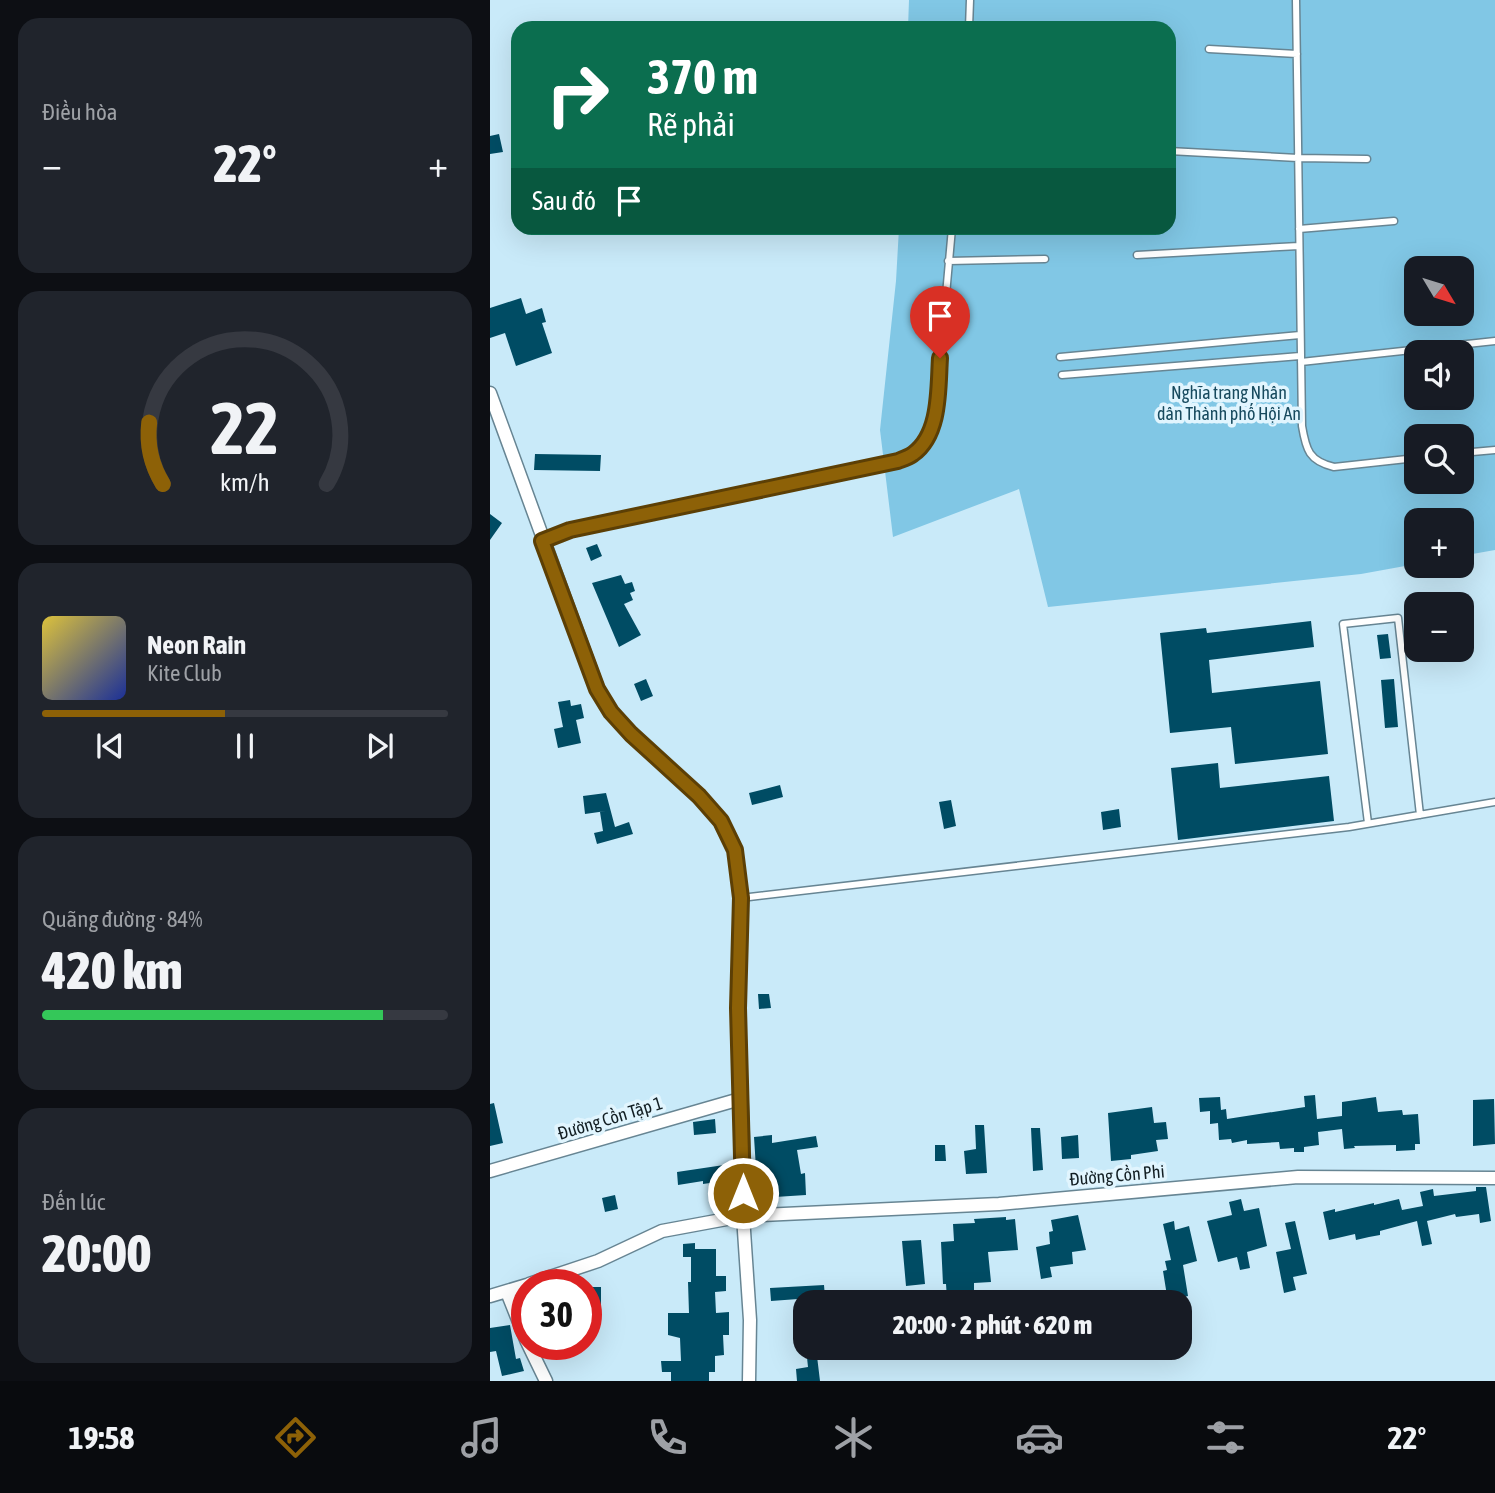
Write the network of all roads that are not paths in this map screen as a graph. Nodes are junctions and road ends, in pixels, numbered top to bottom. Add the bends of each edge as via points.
1 (970, 0) edge
2 (1296, 0) edge
3 (969, 21) edge
4 (1209, 49) dead end
5 (1297, 54) junction
6 (1176, 151) edge
7 (1298, 158) junction
8 (1367, 159) dead end
9 (1395, 221) dead end
10 (1299, 229) junction
11 (951, 235) edge
12 (1299, 246) junction
13 (1137, 255) dead end
14 (1045, 259) dead end
15 (948, 261) junction
16 (1300, 335) junction
17 (1495, 341) edge
18 (1060, 357) dead end
19 (1301, 359) junction
20 (1062, 375) dead end
21 (490, 393) edge
22 (1495, 450) edge
23 (1474, 452) edge
24 (1404, 459) edge
25 (542, 541) junction
26 (1495, 802) edge
27 (1420, 816) junction
28 (1368, 823) junction
29 (741, 898) junction
30 (740, 1099) junction
31 (490, 1171) edge
32 (1495, 1178) edge
33 (743, 1216) junction
34 (575, 1269) edge
35 (511, 1291) edge
36 (507, 1292) junction
37 (490, 1296) edge
38 (511, 1302) edge
39 (536, 1360) edge
40 (546, 1381) edge
41 (749, 1381) edge

1 - 3 lane
2 - 5 lane
4 - 5 lane
5 - 7 lane
6 - 7 lane
7 - 8 lane
7 - 10 lane
9 - 10 lane
10 - 12 lane
11 - 15 lane
12 - 13 lane
12 - 16 lane
14 - 15 lane
15 - 25 lane via 936,406 930,432 914,454 570,530
16 - 18 lane
16 - 19 lane
17 - 19 lane
19 - 20 lane
19 - 24 lane via 1302,426 1312,457 1334,467
21 - 25 street
22 - 23 lane
25 - 29 street via 597,689 631,734 721,821 735,850
26 - 27 lane
27 - 28 lane
27 - 28 lane via 1398,618 1343,624
28 - 29 lane
29 - 30 street
30 - 31 street, Đường Cồn Tập 1
30 - 33 street
32 - 33 street, Đường Cồn Phi via 1298,1177 999,1204
33 - 34 street, Đường Cồn Phi via 662,1231
33 - 41 street
35 - 36 street, Đường Cồn Phi
36 - 37 street, Đường Cồn Phi
36 - 38 street
39 - 40 street

